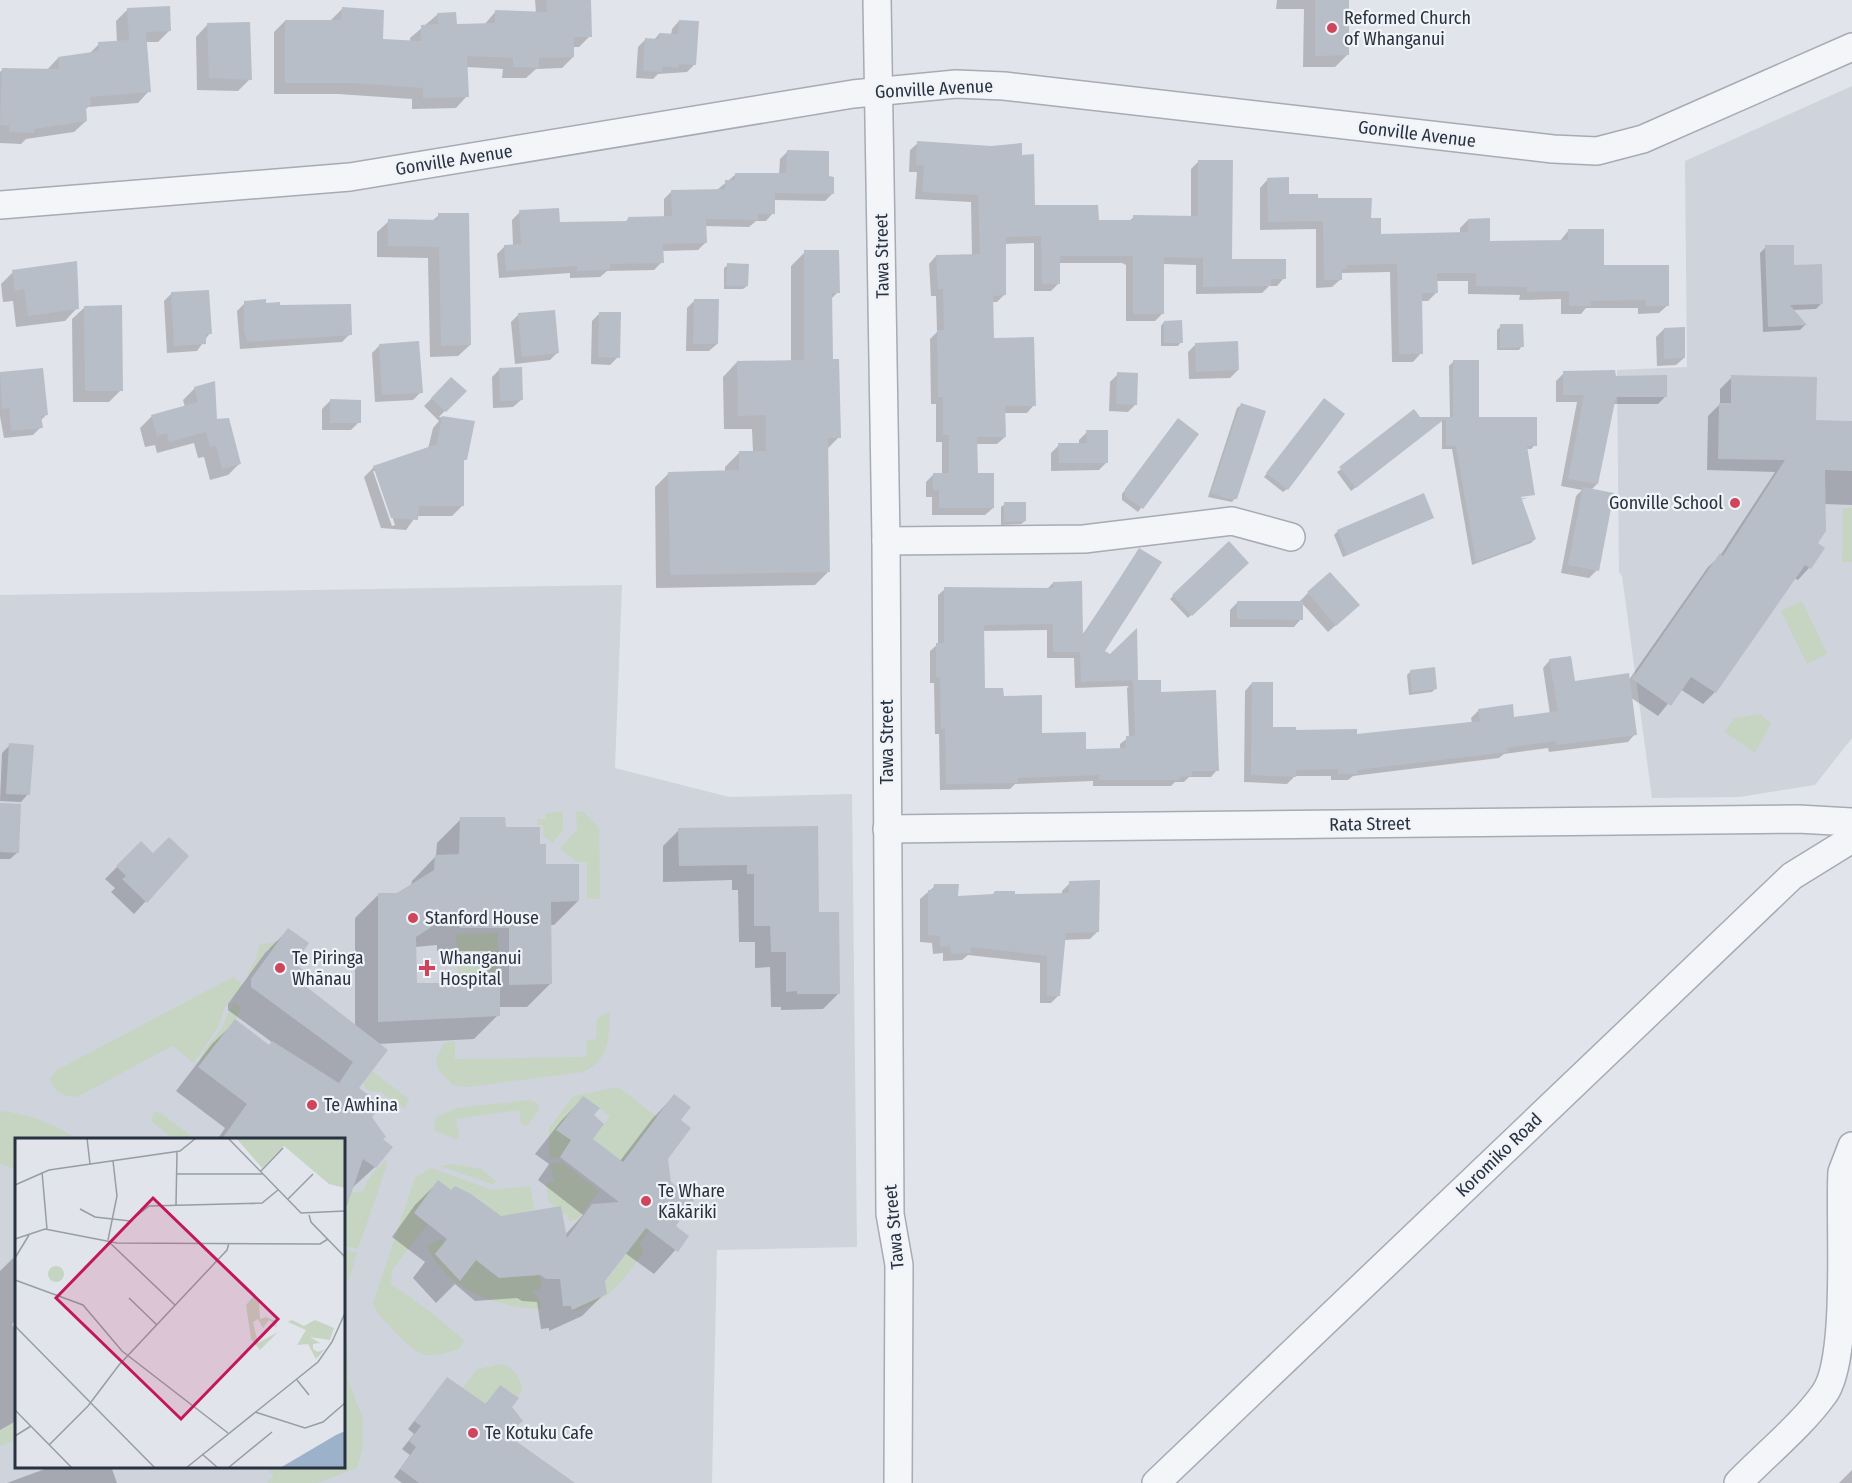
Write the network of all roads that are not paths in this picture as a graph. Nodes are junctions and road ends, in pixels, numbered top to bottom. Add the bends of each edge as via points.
1 (877, 0) edge
2 (1852, 47) edge
3 (880, 91) junction
4 (0, 204) edge
5 (1291, 537) dead end
6 (886, 541) junction
7 (1852, 822) edge
8 (887, 829) junction
9 (1852, 839) edge
10 (1852, 1146) edge
11 (898, 1483) edge
12 (1156, 1483) edge
13 (1738, 1483) edge

1 - 3 street, Tawa Street
2 - 3 street, Gonville Avenue via 1643,139 1598,151 1004,86 956,84
3 - 4 street, Gonville Avenue via 350,177
3 - 6 street, Tawa Street
5 - 6 street via 1232,521 1084,539
6 - 8 street, Tawa Street
7 - 8 street, Rata Street via 1798,819
8 - 11 street, Tawa Street via 890,1214 899,1265
9 - 12 street, Koromiko Road via 1792,876
10 - 13 street via 1842,1172 1839,1339 1834,1374 1824,1395

